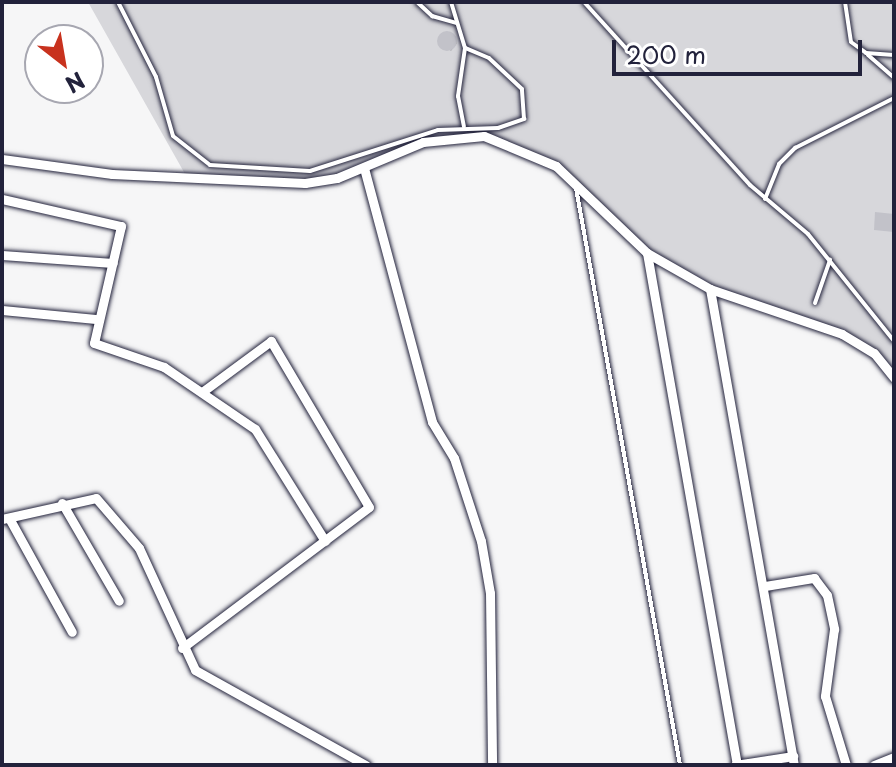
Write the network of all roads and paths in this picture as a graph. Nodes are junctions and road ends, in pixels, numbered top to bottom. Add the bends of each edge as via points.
1 (118, 2) edge
2 (417, 2) edge
3 (451, 2) edge
4 (584, 2) edge
5 (845, 2) edge
6 (457, 23) junction
7 (465, 48) junction
8 (866, 53) junction
9 (894, 55) edge
10 (894, 78) edge
11 (894, 98) edge
12 (464, 126) junction
13 (2, 159) edge
14 (364, 168) junction
15 (575, 182) junction
16 (2, 199) edge
17 (765, 199) junction
18 (647, 253) junction
19 (2, 255) edge
20 (830, 259) junction
21 (113, 263) junction
22 (710, 289) junction
23 (815, 303) dead end
24 (2, 310) edge
25 (96, 319) junction
26 (894, 341) edge
27 (894, 378) edge
28 (202, 392) junction
29 (62, 503) junction
30 (6, 518) edge
31 (325, 541) junction
32 (765, 586) junction
33 (119, 601) dead end
34 (72, 632) dead end
35 (182, 648) junction
36 (894, 757) edge
37 (793, 760) edge
38 (366, 765) edge
39 (492, 765) edge
40 (680, 765) edge
41 (736, 765) edge
42 (846, 765) edge
43 (874, 765) edge

1 - 12 lane via 156,77 173,136 210,165 310,171
2 - 6 lane via 432,16
3 - 6 lane
4 - 17 lane
5 - 8 lane via 851,42
6 - 7 lane
7 - 12 lane via 458,96
7 - 12 lane via 489,58 522,89 528,110 514,125
8 - 9 lane
8 - 10 lane
11 - 17 lane via 795,148 779,164
13 - 14 street via 112,174 305,183
14 - 15 street via 423,142 484,136
14 - 39 street via 432,422 454,458 481,541 490,593
15 - 18 street via 620,235
15 - 40 lane
16 - 21 street via 119,223
17 - 20 lane
18 - 22 street
18 - 41 street
19 - 21 street
20 - 23 lane
20 - 26 lane
21 - 25 street
22 - 27 street via 842,334 874,353
22 - 32 street
24 - 25 street
25 - 28 street via 97,345 164,367
28 - 31 street via 265,441
28 - 31 street via 272,342 369,507
29 - 30 street
29 - 33 street
29 - 35 street via 96,498 119,518
30 - 34 street
31 - 35 street
32 - 37 street
32 - 42 street via 814,578 827,595 834,629 825,696
35 - 38 street via 203,677 312,729
36 - 43 street
37 - 41 street

